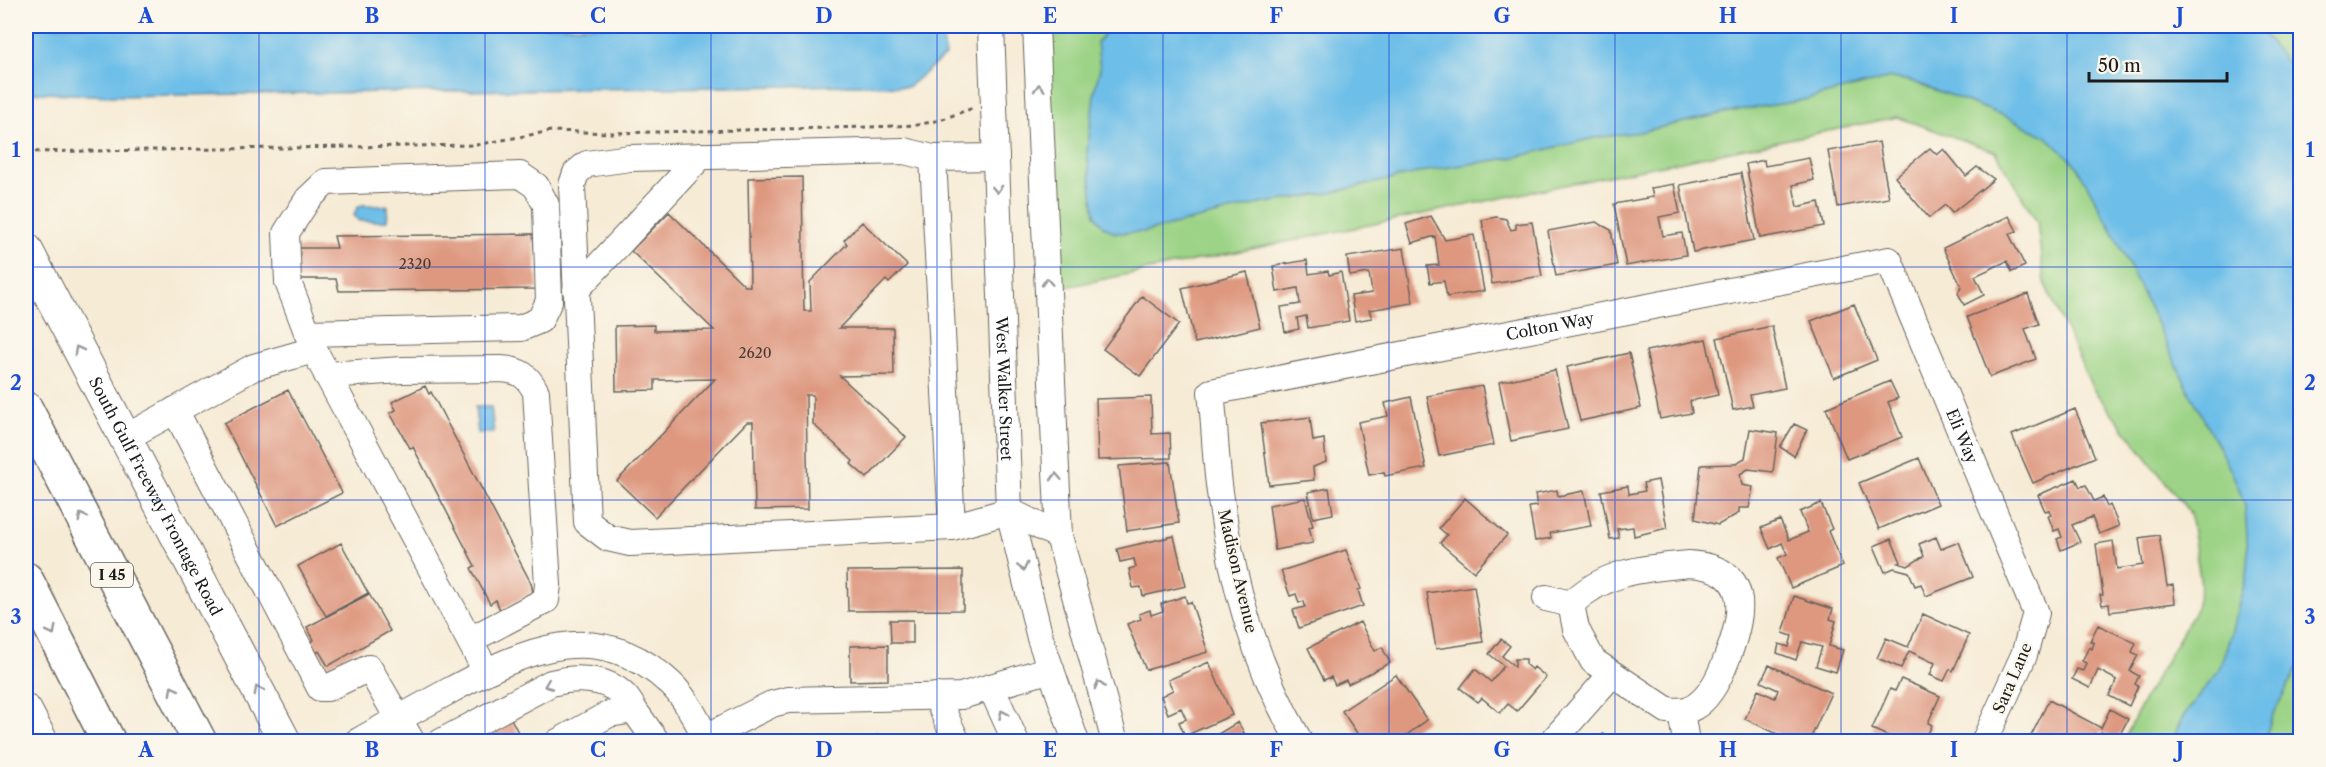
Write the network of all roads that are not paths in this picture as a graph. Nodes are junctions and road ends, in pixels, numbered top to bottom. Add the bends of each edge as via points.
1 (991, 26) edge
2 (1036, 26) edge
3 (701, 156) junction
4 (996, 157) junction
5 (933, 158) junction
6 (26, 249) edge
7 (1889, 260) joint
8 (576, 290) junction
9 (310, 342) junction
10 (327, 375) junction
11 (1211, 392) joint
12 (26, 409) edge
13 (175, 410) junction
14 (125, 438) junction
15 (1009, 511) junction
16 (952, 527) junction
17 (1059, 536) junction
18 (26, 579) edge
19 (1545, 598) dead end
20 (1571, 604) junction
21 (2036, 613) joint
22 (470, 640) junction
23 (1051, 669) junction
24 (486, 671) junction
25 (1611, 675) junction
26 (590, 680) junction
27 (991, 687) junction
28 (936, 696) junction
29 (634, 710) junction
30 (26, 711) edge
31 (1681, 711) junction
32 (609, 714) junction
33 (400, 718) junction
34 (704, 740) edge
35 (42, 741) edge
36 (110, 741) edge
37 (200, 741) edge
38 (285, 741) edge
39 (357, 741) edge
40 (412, 741) edge
41 (441, 741) edge
42 (558, 741) edge
43 (657, 741) edge
44 (957, 741) edge
45 (1016, 741) edge
46 (1076, 741) edge
47 (1114, 741) edge
48 (1300, 741) edge
49 (1552, 741) edge
50 (1686, 741) edge
51 (1984, 741) edge

1 - 4 street, West Walker Street
17 -> 2 street
3 - 5 street via 904,151
3 - 8 street
3 - 8 street via 601,160 576,173 572,185
4 - 5 street
4 -> 15 street, West Walker Street
5 - 16 street
14 -> 6 main road, South Gulf Freeway Frontage Road
7 - 11 street, Colton Way
7 - 21 street, Eli Way
8 - 16 street via 587,522 608,538 630,543
9 - 9 street via 288,282 286,233 308,199 326,182 520,175 536,186 546,206 549,301 540,320 521,328
9 - 10 street
9 - 13 street
10 - 22 street
10 - 22 street via 501,369 517,370 530,379 536,392 546,600
11 - 48 street, Madison Avenue via 1222,512 1243,608 1281,708
37 -> 12 highway, I 45
13 - 14 street
13 - 33 street via 320,688 369,668
38 -> 14 main road, South Gulf Freeway Frontage Road
15 - 16 street
15 - 17 street
15 -> 23 street, West Walker Street
47 -> 17 street
18 -> 36 highway
19 - 20 street
20 - 25 street via 1582,642 1593,661
20 - 31 street via 1588,588 1625,574 1689,564 1708,565 1724,573 1735,587 1741,606 1740,626 1725,664 1706,696
21 - 51 street, Sara Lane via 2024,655
22 - 24 street
23 - 27 street
23 - 46 street, West Walker Street
24 - 33 street
24 - 34 street via 520,655 559,645 607,647 646,665 673,685
25 - 31 street via 1653,703
25 - 49 street
26 - 29 street via 604,682 628,695
26 - 32 street
26 -> 41 street via 550,683
27 - 28 street via 961,696
45 -> 27 street
28 - 34 street via 788,700 772,704
28 - 44 street
29 - 32 street
29 - 43 street
30 - 35 main road
31 - 50 street
32 - 42 street
33 - 39 street
33 - 40 street

